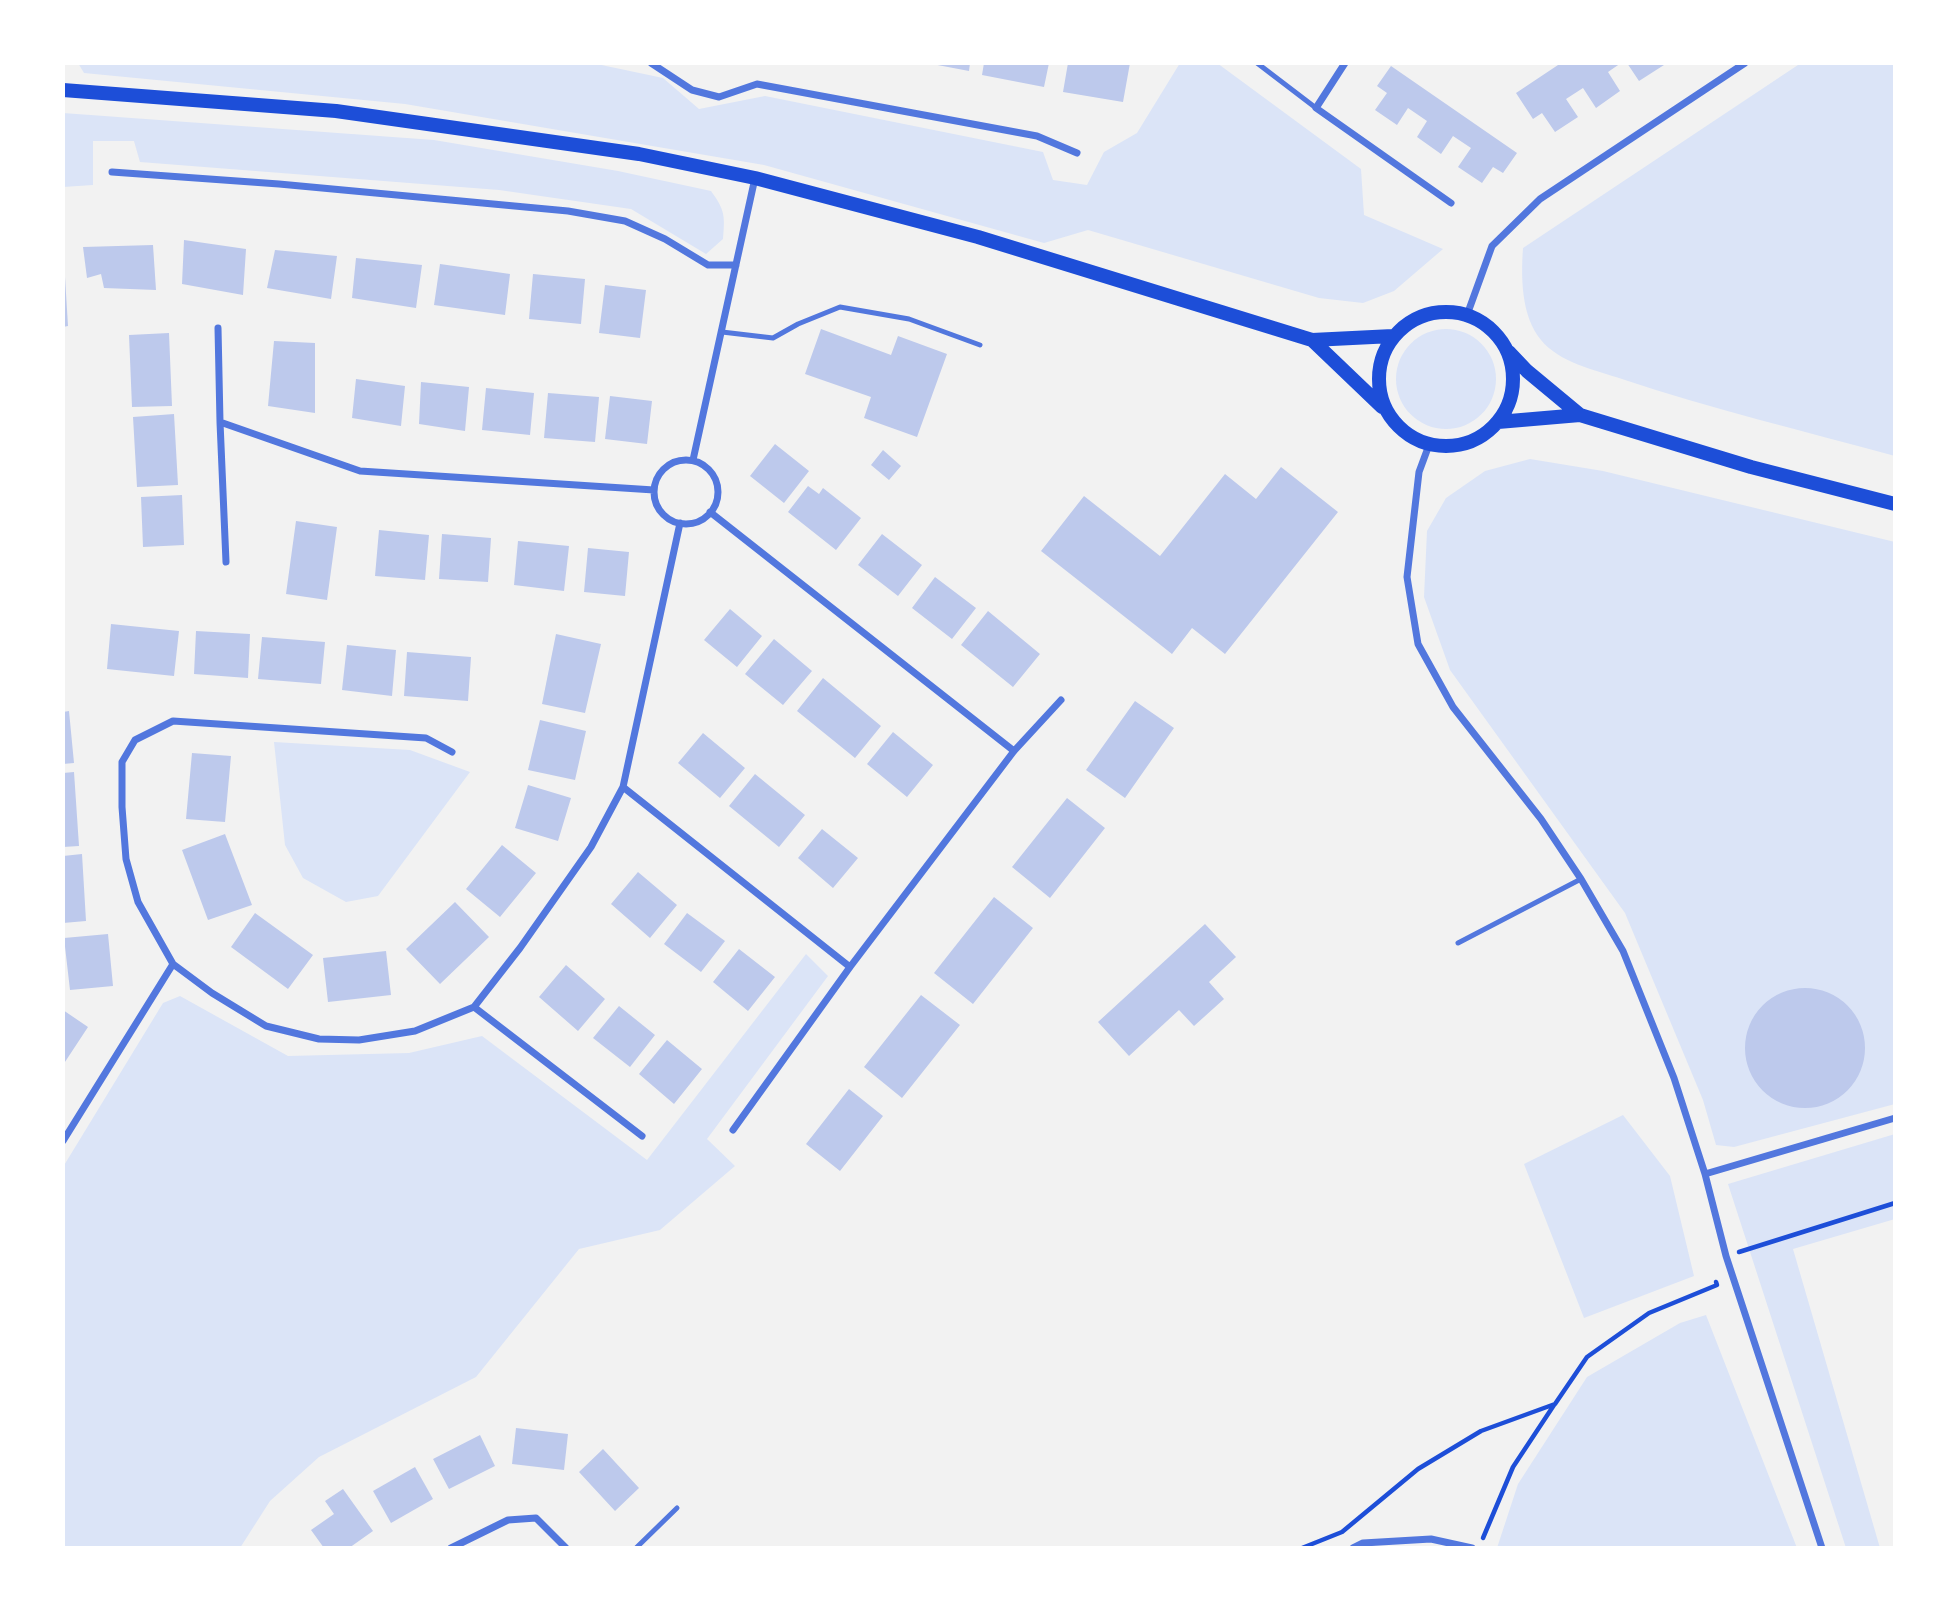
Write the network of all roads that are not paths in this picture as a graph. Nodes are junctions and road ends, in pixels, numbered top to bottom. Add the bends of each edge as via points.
1 (651, 63) edge
2 (1257, 63) edge
3 (1345, 63) edge
4 (1745, 63) edge
5 (63, 90) edge
6 (1316, 108) junction
7 (1077, 153) dead end
8 (112, 172) dead end
9 (755, 178) junction
10 (1451, 203) dead end
11 (736, 265) junction
12 (1467, 315) junction
13 (218, 328) dead end
14 (722, 332) junction
15 (1393, 336) junction
16 (1312, 340) junction
17 (980, 345) dead end
18 (1506, 348) junction
19 (1385, 411) junction
20 (1580, 415) junction
21 (220, 422) junction
22 (1498, 422) junction
23 (1429, 444) junction
24 (693, 460) junction
25 (654, 490) junction
26 (1895, 503) edge
27 (710, 512) junction
28 (680, 523) junction
29 (226, 562) dead end
30 (1061, 700) dead end
31 (1014, 751) junction
32 (452, 752) dead end
33 (623, 787) junction
34 (1581, 879) junction
35 (1458, 943) dead end
36 (173, 964) junction
37 (850, 967) junction
38 (474, 1007) junction
39 (1895, 1118) edge
40 (733, 1130) dead end
41 (642, 1136) dead end
42 (63, 1141) edge
43 (1705, 1174) junction
44 (677, 1508) dead end
45 (452, 1548) edge
46 (566, 1548) edge
47 (636, 1548) edge
48 (1353, 1548) edge
49 (1472, 1548) edge
50 (1822, 1548) edge

1 - 7 street via 692,90 719,97 757,85 1037,136
2 - 6 lane
3 - 6 street
4 - 12 street via 1541,199 1492,246
5 - 9 main road via 336,111 639,154
6 - 10 street
8 - 11 street via 568,211 625,221 708,265
9 - 11 street
9 - 16 main road via 978,237
11 - 14 street
12 - 15 main road via 1427,314 1408,322
12 - 18 main road via 1483,322
13 - 21 street
14 - 17 lane via 773,338 840,307 909,320
14 - 24 street
15 - 16 main road
15 - 19 main road via 1378,372
16 - 19 main road
18 - 20 main road
18 - 22 main road via 1513,387
19 - 23 main road via 1396,426
20 - 22 main road
20 - 26 main road via 1751,467
21 - 25 street via 360,471
21 - 29 street
22 - 23 main road via 1466,444
23 - 34 street via 1419,472 1406,577 1419,644 1453,707 1541,819
24 - 25 street via 666,466
24 - 27 street via 716,482 716,503
25 - 28 street via 658,508
27 - 28 street via 696,522
27 - 31 street
28 - 33 street
30 - 31 street
31 - 37 street
32 - 36 street via 426,738 173,720 135,740 122,762 126,859 138,902
33 - 37 street
33 - 38 street via 590,847
34 - 35 lane
34 - 43 street via 1623,951 1674,1078
36 - 38 street via 266,1026 319,1039 359,1040 415,1031
36 - 42 street
37 - 40 street
38 - 41 street
39 - 43 street
43 - 50 street via 1726,1256
44 - 47 lane
45 - 46 street via 508,1520 536,1518
48 - 49 street via 1431,1539

